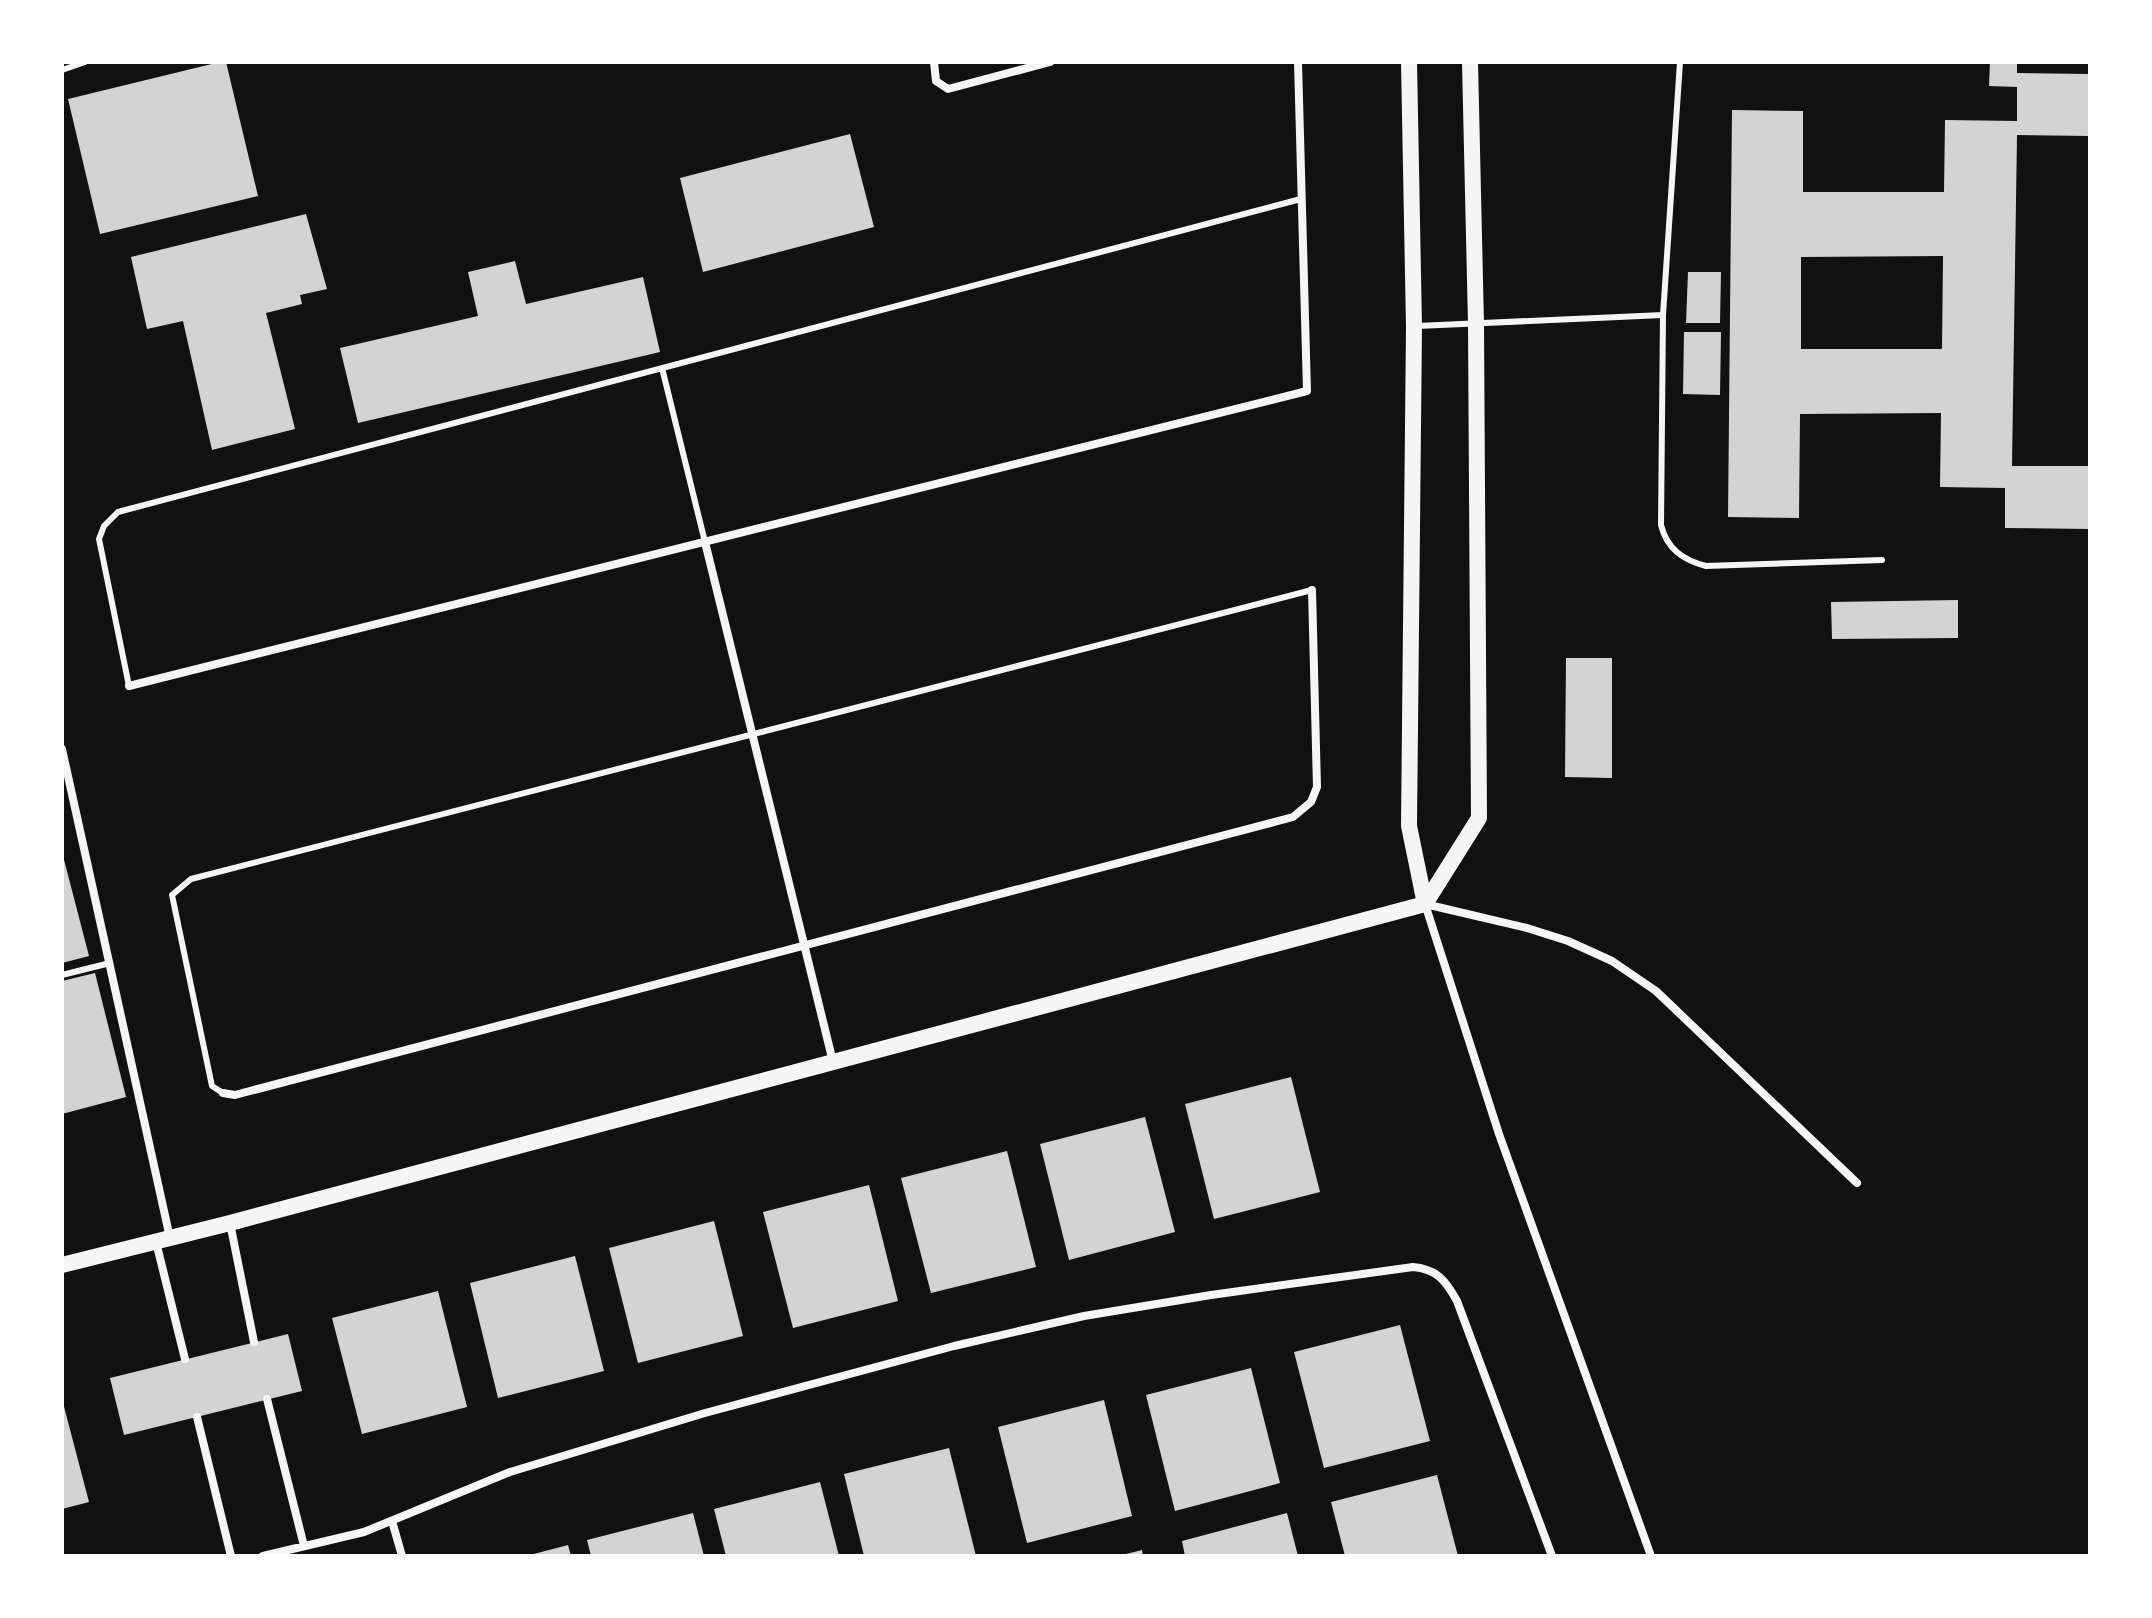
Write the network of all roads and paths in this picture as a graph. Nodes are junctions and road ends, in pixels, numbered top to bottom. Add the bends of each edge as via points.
1 (85, 62) edge
2 (934, 62) edge
3 (1050, 62) edge
4 (1298, 62) edge
5 (1409, 62) edge
6 (1470, 62) edge
7 (1680, 62) edge
8 (62, 70) edge
9 (1301, 199) junction
10 (1663, 315) junction
11 (1476, 324) junction
12 (1414, 327) junction
13 (662, 368) junction
14 (705, 542) junction
15 (1882, 560) dead end
16 (1312, 590) joint
17 (129, 686) joint
18 (752, 735) junction
19 (62, 749) edge
20 (66, 789) edge
21 (1425, 904) junction
22 (804, 946) junction
23 (110, 963) junction
24 (62, 975) edge
25 (833, 1063) junction
26 (223, 1093) joint
27 (1857, 1183) dead end
28 (230, 1223) junction
29 (163, 1240) junction
30 (62, 1265) edge
31 (254, 1342) dead end
32 (185, 1359) dead end
33 (267, 1399) dead end
34 (197, 1417) dead end
35 (392, 1521) junction
36 (304, 1546) junction
37 (231, 1556) edge
38 (263, 1556) edge
39 (402, 1556) edge
40 (1552, 1556) edge
41 (1651, 1556) edge

1 - 8 lane
2 - 3 street via 936,81 948,89
4 - 9 street
5 - 12 main road
6 - 11 main road
7 - 10 lane
9 - 13 lane
9 - 14 street via 1307,391
10 - 11 lane
10 - 15 lane via 1661,525 1669,546 1706,566
11 - 12 lane
11 - 21 main road via 1479,818
12 - 21 main road via 1409,826
13 - 14 lane
13 - 17 lane via 118,512 99,539
14 - 17 street
14 - 18 street
16 - 18 lane
16 - 22 street via 1317,787 1311,802 1293,817
18 - 22 street
18 - 26 lane via 191,879 172,895 212,1086
19 - 20 street
20 - 23 street
21 - 25 main road
21 - 27 street via 1527,928 1612,961 1656,991
21 - 41 street via 1499,1134
22 - 25 street
22 - 26 street via 235,1095
23 - 24 lane
23 - 29 street
25 - 28 main road
28 - 29 main road
28 - 31 street
29 - 30 main road
29 - 32 street
33 - 36 street
34 - 37 street
35 - 36 street
35 - 39 street
35 - 40 street via 510,1472 954,1346 1084,1316 1413,1267 1440,1275 1457,1301
36 - 38 street

